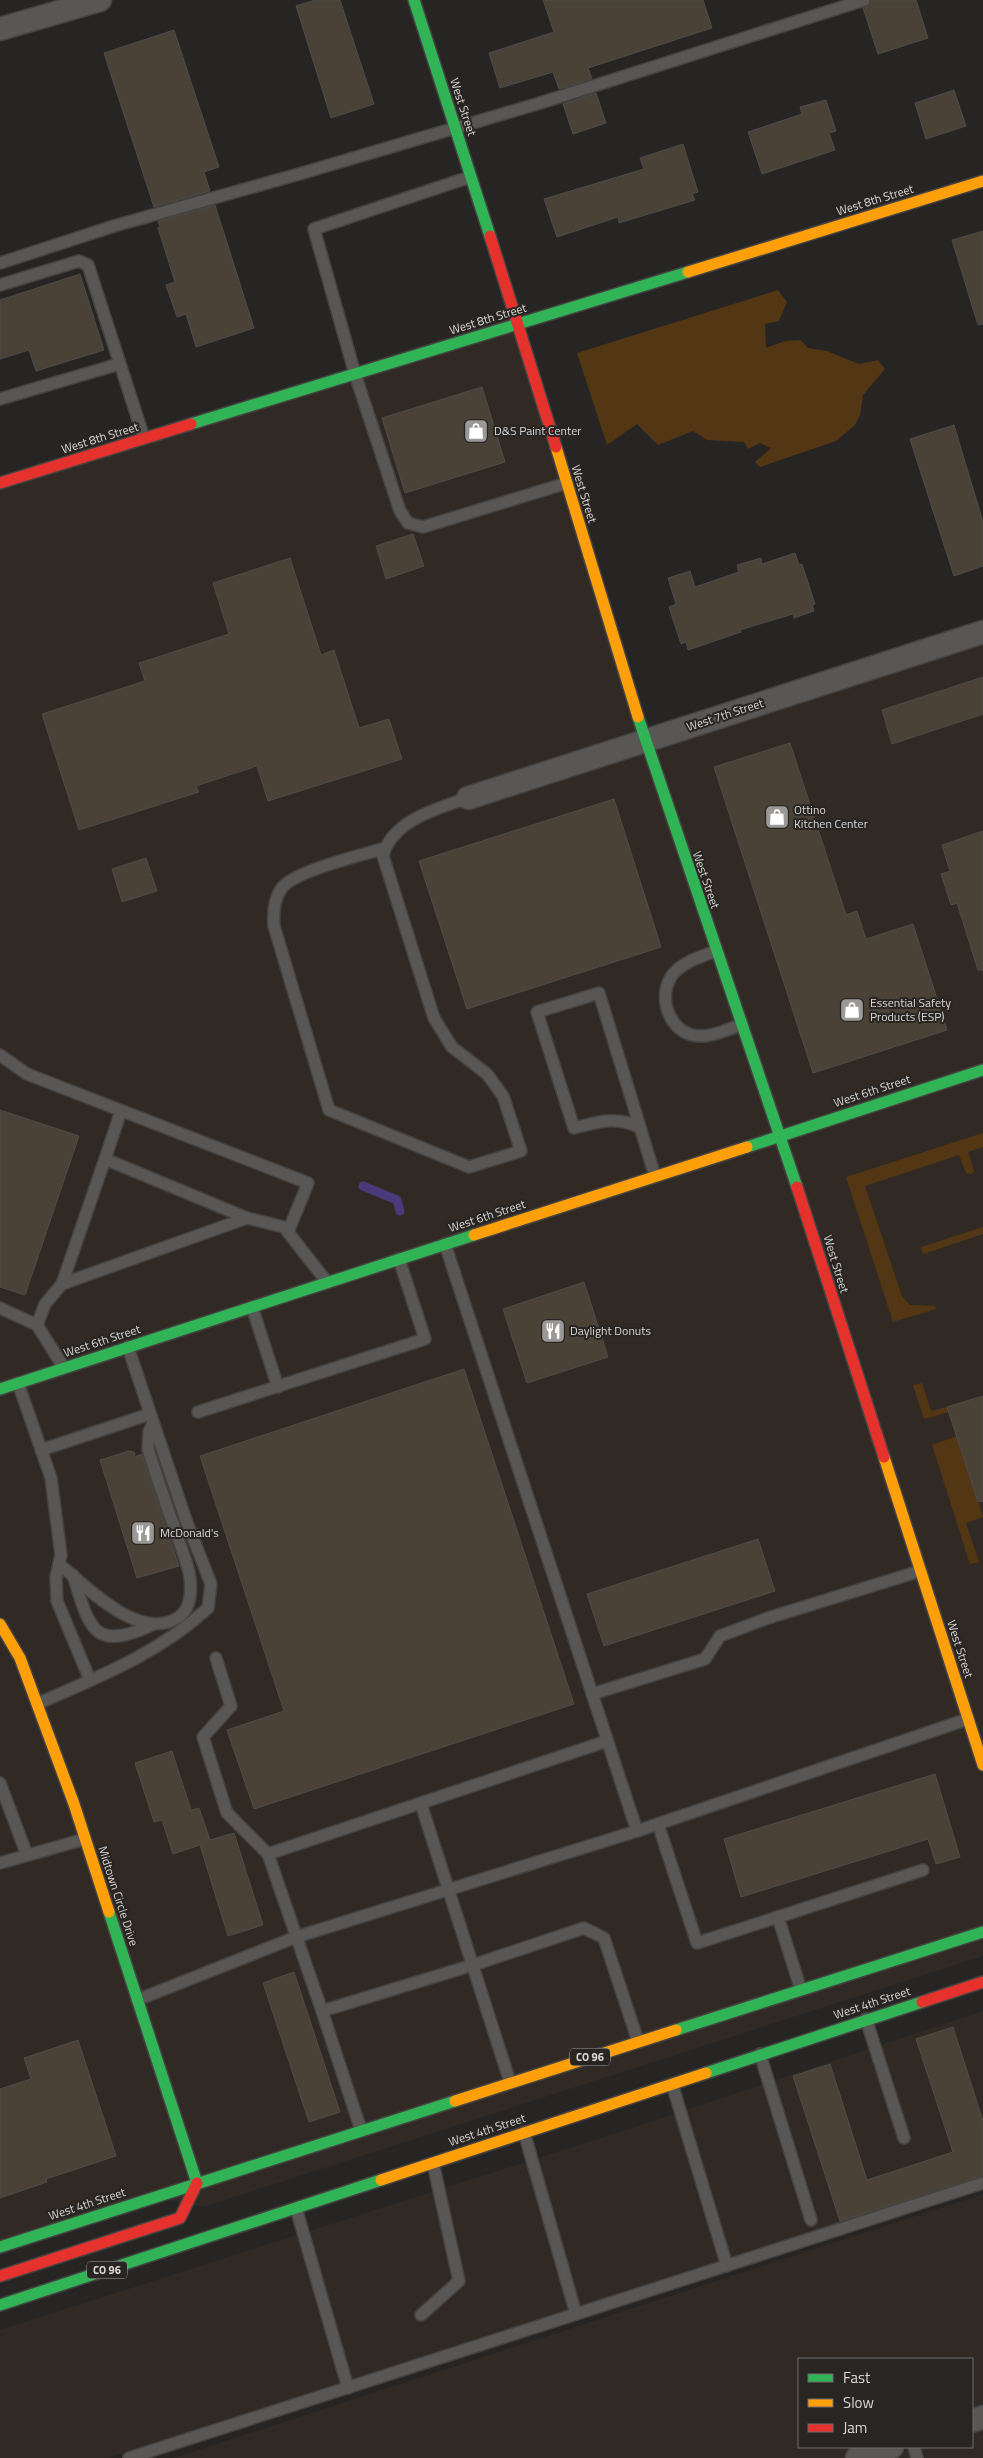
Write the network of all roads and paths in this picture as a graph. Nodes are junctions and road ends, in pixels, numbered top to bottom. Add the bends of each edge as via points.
1 (100, 0) edge
2 (414, 0) edge
3 (864, 0) edge
4 (0, 29) edge
5 (455, 127) junction
6 (471, 176) junction
7 (983, 181) edge
8 (0, 263) edge
9 (0, 285) edge
10 (518, 324) junction
11 (119, 364) junction
12 (355, 374) junction
13 (0, 399) edge
14 (144, 438) junction
15 (0, 483) edge
16 (567, 483) junction
17 (983, 632) edge
18 (645, 741) junction
19 (467, 794) joint
20 (385, 848) junction
21 (716, 951) junction
22 (741, 1025) junction
23 (0, 1055) edge
24 (983, 1070) edge
25 (121, 1110) junction
26 (640, 1128) junction
27 (778, 1136) junction
28 (105, 1159) junction
29 (655, 1176) junction
30 (247, 1218) junction
31 (288, 1232) junction
32 (445, 1244) junction
33 (399, 1259) junction
34 (327, 1282) junction
35 (62, 1284) junction
36 (252, 1307) junction
37 (0, 1308) edge
38 (37, 1325) junction
39 (128, 1347) junction
40 (64, 1368) junction
41 (18, 1383) junction
42 (278, 1387) junction
43 (0, 1389) edge
44 (198, 1412) dead end
45 (152, 1419) junction
46 (42, 1450) junction
47 (59, 1564) junction
48 (920, 1571) junction
49 (73, 1576) junction
50 (0, 1624) edge
51 (152, 1625) junction
52 (216, 1658) dead end
53 (90, 1680) junction
54 (592, 1694) junction
55 (37, 1704) junction
56 (968, 1719) junction
57 (607, 1741) junction
58 (983, 1765) edge
59 (0, 1783) edge
60 (421, 1804) junction
61 (658, 1824) junction
62 (636, 1831) junction
63 (85, 1839) junction
64 (268, 1854) junction
65 (27, 1855) junction
66 (0, 1863) edge
67 (923, 1870) dead end
68 (450, 1891) junction
69 (778, 1917) junction
70 (983, 1932) edge
71 (296, 1937) junction
72 (473, 1965) junction
73 (983, 1982) edge
74 (801, 1990) junction
75 (137, 2000) junction
76 (322, 2011) junction
77 (866, 2019) junction
78 (638, 2041) junction
79 (760, 2054) junction
80 (510, 2082) junction
81 (672, 2084) junction
82 (361, 2130) junction
83 (524, 2132) junction
84 (904, 2138) dead end
85 (433, 2163) junction
86 (197, 2183) junction
87 (983, 2183) edge
88 (296, 2208) junction
89 (812, 2220) dead end
90 (0, 2246) edge
91 (727, 2266) junction
92 (0, 2276) edge
93 (0, 2305) edge
94 (576, 2314) junction
95 (421, 2316) dead end
96 (348, 2388) junction
97 (889, 2448) edge
98 (129, 2458) edge
99 (857, 2458) edge

1 - 4 street
2 - 5 street, West Street
3 - 5 lane
5 - 6 street, West Street
5 - 8 lane via 114,226
6 - 10 street, West Street
6 - 12 lane via 314,228
7 - 10 street, West 8th Street
9 - 11 lane via 79,261 88,266
10 - 12 street, West 8th Street
10 - 16 street, West Street
11 - 13 lane
11 - 14 lane
12 - 14 street, West 8th Street
12 - 16 lane via 400,511 408,523 423,527
14 - 15 street, West 8th Street
16 - 18 street, West Street
17 - 18 street, West 7th Street
18 - 19 street, West 7th Street
18 - 21 street, West Street
19 - 20 lane via 400,829
20 - 20 lane via 384,856 434,1018 452,1047 487,1074 503,1096 521,1151 469,1167 328,1110 272,913 281,888 291,881 308,872
21 - 22 street, West Street
21 - 22 lane via 687,963 667,984 664,996 671,1019 682,1032 702,1036
22 - 27 street, West Street
23 - 25 lane via 27,1074
24 - 27 street, West 6th Street
25 - 28 lane
25 - 31 lane via 308,1183
26 - 26 lane via 599,993 537,1012 574,1128 617,1120 629,1121
26 - 29 lane
27 - 29 street, West 6th Street
27 - 48 street, West Street via 797,1186
28 - 30 lane
28 - 35 lane
29 - 32 street, West 6th Street
30 - 31 lane via 284,1227
30 - 35 lane
31 - 34 lane
32 - 33 street, West 6th Street
32 - 54 lane
33 - 34 street, West 6th Street
33 - 42 lane via 425,1339
34 - 36 street, West 6th Street
35 - 38 lane via 45,1304
36 - 39 street, West 6th Street
36 - 42 lane
37 - 38 lane
38 - 40 lane
39 - 40 street, West 6th Street
39 - 45 lane
40 - 41 street, West 6th Street
41 - 43 street, West 6th Street
41 - 46 lane
42 - 44 lane
45 - 46 lane
45 - 51 lane via 148,1449 189,1572 191,1595 184,1613 170,1623
45 - 53 lane via 211,1584 208,1608 156,1648
46 - 47 lane via 51,1478 61,1555
47 - 49 lane
47 - 53 lane via 57,1601
48 - 54 lane via 768,1618 720,1636 706,1659
48 - 56 street, West Street
49 - 51 lane via 114,1608
49 - 51 lane via 87,1622 96,1632 114,1637 134,1634
50 - 55 street, Midtown Circle Drive via 20,1658
52 - 64 lane via 231,1706 202,1737 227,1813
53 - 55 lane
54 - 57 lane
55 - 63 street, Midtown Circle Drive
56 - 58 street, West Street
56 - 61 lane
57 - 60 lane
57 - 62 lane
59 - 65 lane
60 - 64 lane
60 - 68 lane
61 - 62 lane
61 - 69 lane via 697,1943
62 - 68 lane
63 - 65 lane
63 - 75 street, Midtown Circle Drive
64 - 71 lane
65 - 66 lane
67 - 69 lane
68 - 71 lane
68 - 72 lane
69 - 74 lane
70 - 74 street, West 4th Street / CO 96
71 - 75 lane
71 - 76 lane
72 - 76 lane
72 - 78 lane via 584,1928 604,1938
72 - 80 lane
73 - 77 street, West 4th Street / CO 96
74 - 78 street, West 4th Street / CO 96
75 - 86 street, Midtown Circle Drive
76 - 82 lane
77 - 79 street, West 4th Street / CO 96
77 - 84 lane
78 - 80 street, West 4th Street / CO 96
79 - 81 street, West 4th Street / CO 96
79 - 89 lane
80 - 82 street, West 4th Street / CO 96
81 - 83 street, West 4th Street / CO 96
81 - 91 lane
82 - 86 street, West 4th Street / CO 96
83 - 85 street, West 4th Street / CO 96
83 - 94 lane
85 - 88 street, West 4th Street / CO 96
85 - 95 lane via 459,2281
86 - 90 street, West 4th Street / CO 96
86 - 92 street via 180,2218
87 - 91 lane
88 - 93 street, West 4th Street / CO 96
88 - 96 lane
91 - 94 lane
94 - 96 lane
96 - 98 lane
97 - 99 street

